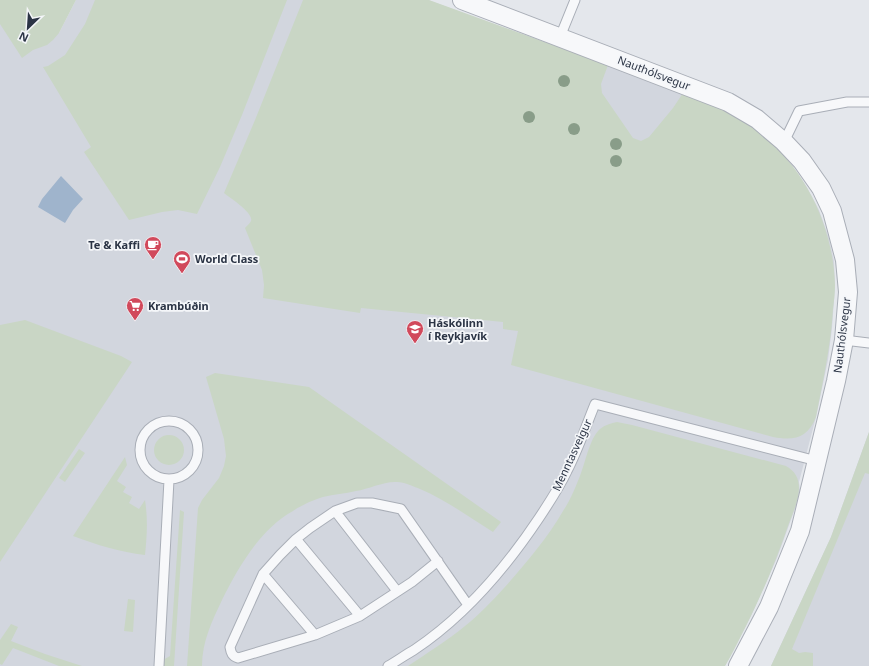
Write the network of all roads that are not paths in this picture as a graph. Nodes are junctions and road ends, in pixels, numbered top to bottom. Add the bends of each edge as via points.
1 (462, 0) edge
2 (575, 0) edge
3 (560, 37) junction
4 (869, 102) edge
5 (784, 142) junction
6 (844, 340) junction
7 (869, 343) edge
8 (818, 461) junction
9 (169, 480) junction
10 (335, 511) junction
11 (296, 539) junction
12 (438, 561) junction
13 (263, 574) junction
14 (398, 591) junction
15 (468, 605) junction
16 (360, 616) junction
17 (315, 635) junction
18 (159, 666) edge
19 (388, 666) edge
20 (738, 666) edge

1 - 3 street, Nauthólsvegur
2 - 3 lane
3 - 5 street, Nauthólsvegur via 728,102 757,119
4 - 5 lane via 847,102 799,111
5 - 6 street, Nauthólsvegur via 802,161 821,188 832,211 846,268 848,292
6 - 7 lane
6 - 8 street, Nauthólsvegur
8 - 15 lane, Menntasveigur via 595,404 570,465 550,501 505,565
8 - 20 street, Nauthólsvegur via 800,531 769,607
9 - 9 lane via 188,473 198,455 194,436 187,428 168,421 158,423 143,436 140,456 150,473
9 - 18 lane
10 - 11 lane
10 - 12 lane via 357,503 372,503 401,509
10 - 14 lane
11 - 13 lane
11 - 16 lane
12 - 14 lane
12 - 15 lane
13 - 17 lane
13 - 17 lane via 230,647 231,653 238,658
14 - 16 lane
15 - 19 lane, Menntasveigur via 426,642
16 - 17 lane

